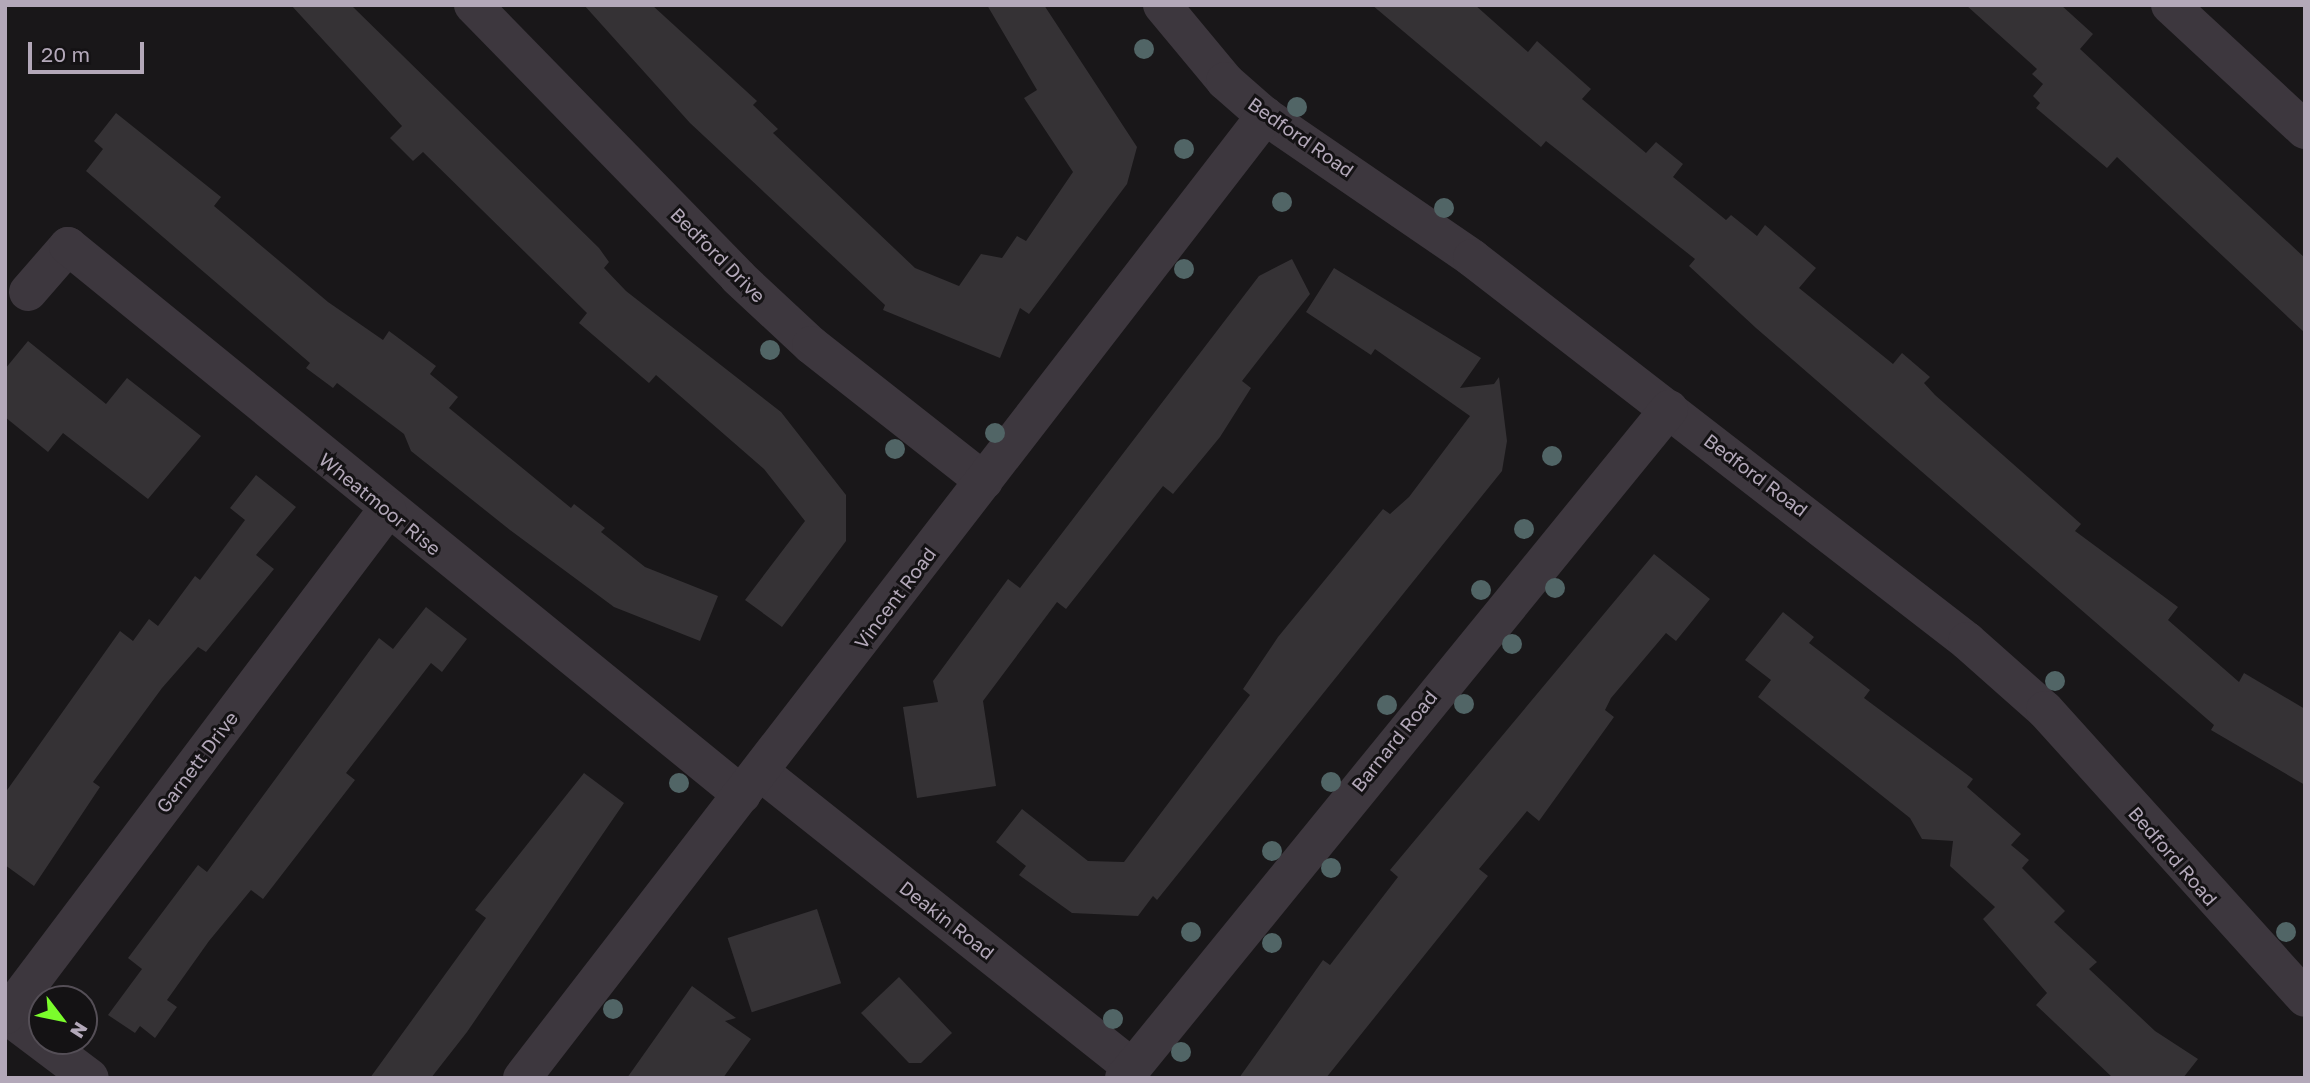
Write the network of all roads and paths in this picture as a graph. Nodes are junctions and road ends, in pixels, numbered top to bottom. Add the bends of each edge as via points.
1 (473, 5) edge
2 (1162, 5) edge
3 (2170, 5) edge
4 (1265, 116) junction
5 (2305, 130) edge
6 (28, 292) dead end
7 (1669, 409) junction
8 (984, 481) junction
9 (387, 510) junction
10 (752, 784) junction
11 (2305, 998) edge
12 (6, 1014) edge
13 (1128, 1072) edge
14 (90, 1078) edge
15 (522, 1078) edge

1 - 8 street, Bedford Drive via 738,277 811,345
2 - 4 street, Bedford Road via 1225,82
3 - 5 street
4 - 7 street, Bedford Road via 1472,258
4 - 8 street, Vincent Road
6 - 9 street, Wheatmoor Rise via 68,246
7 - 11 street, Bedford Road via 1859,554 2045,710
7 - 13 street, Barnard Road
8 - 10 street, Vincent Road
9 - 10 street, Wheatmoor Rise
9 - 12 street, Garnett Drive
10 - 13 street, Deakin Road
10 - 15 street, Vincent Road
12 - 14 street

